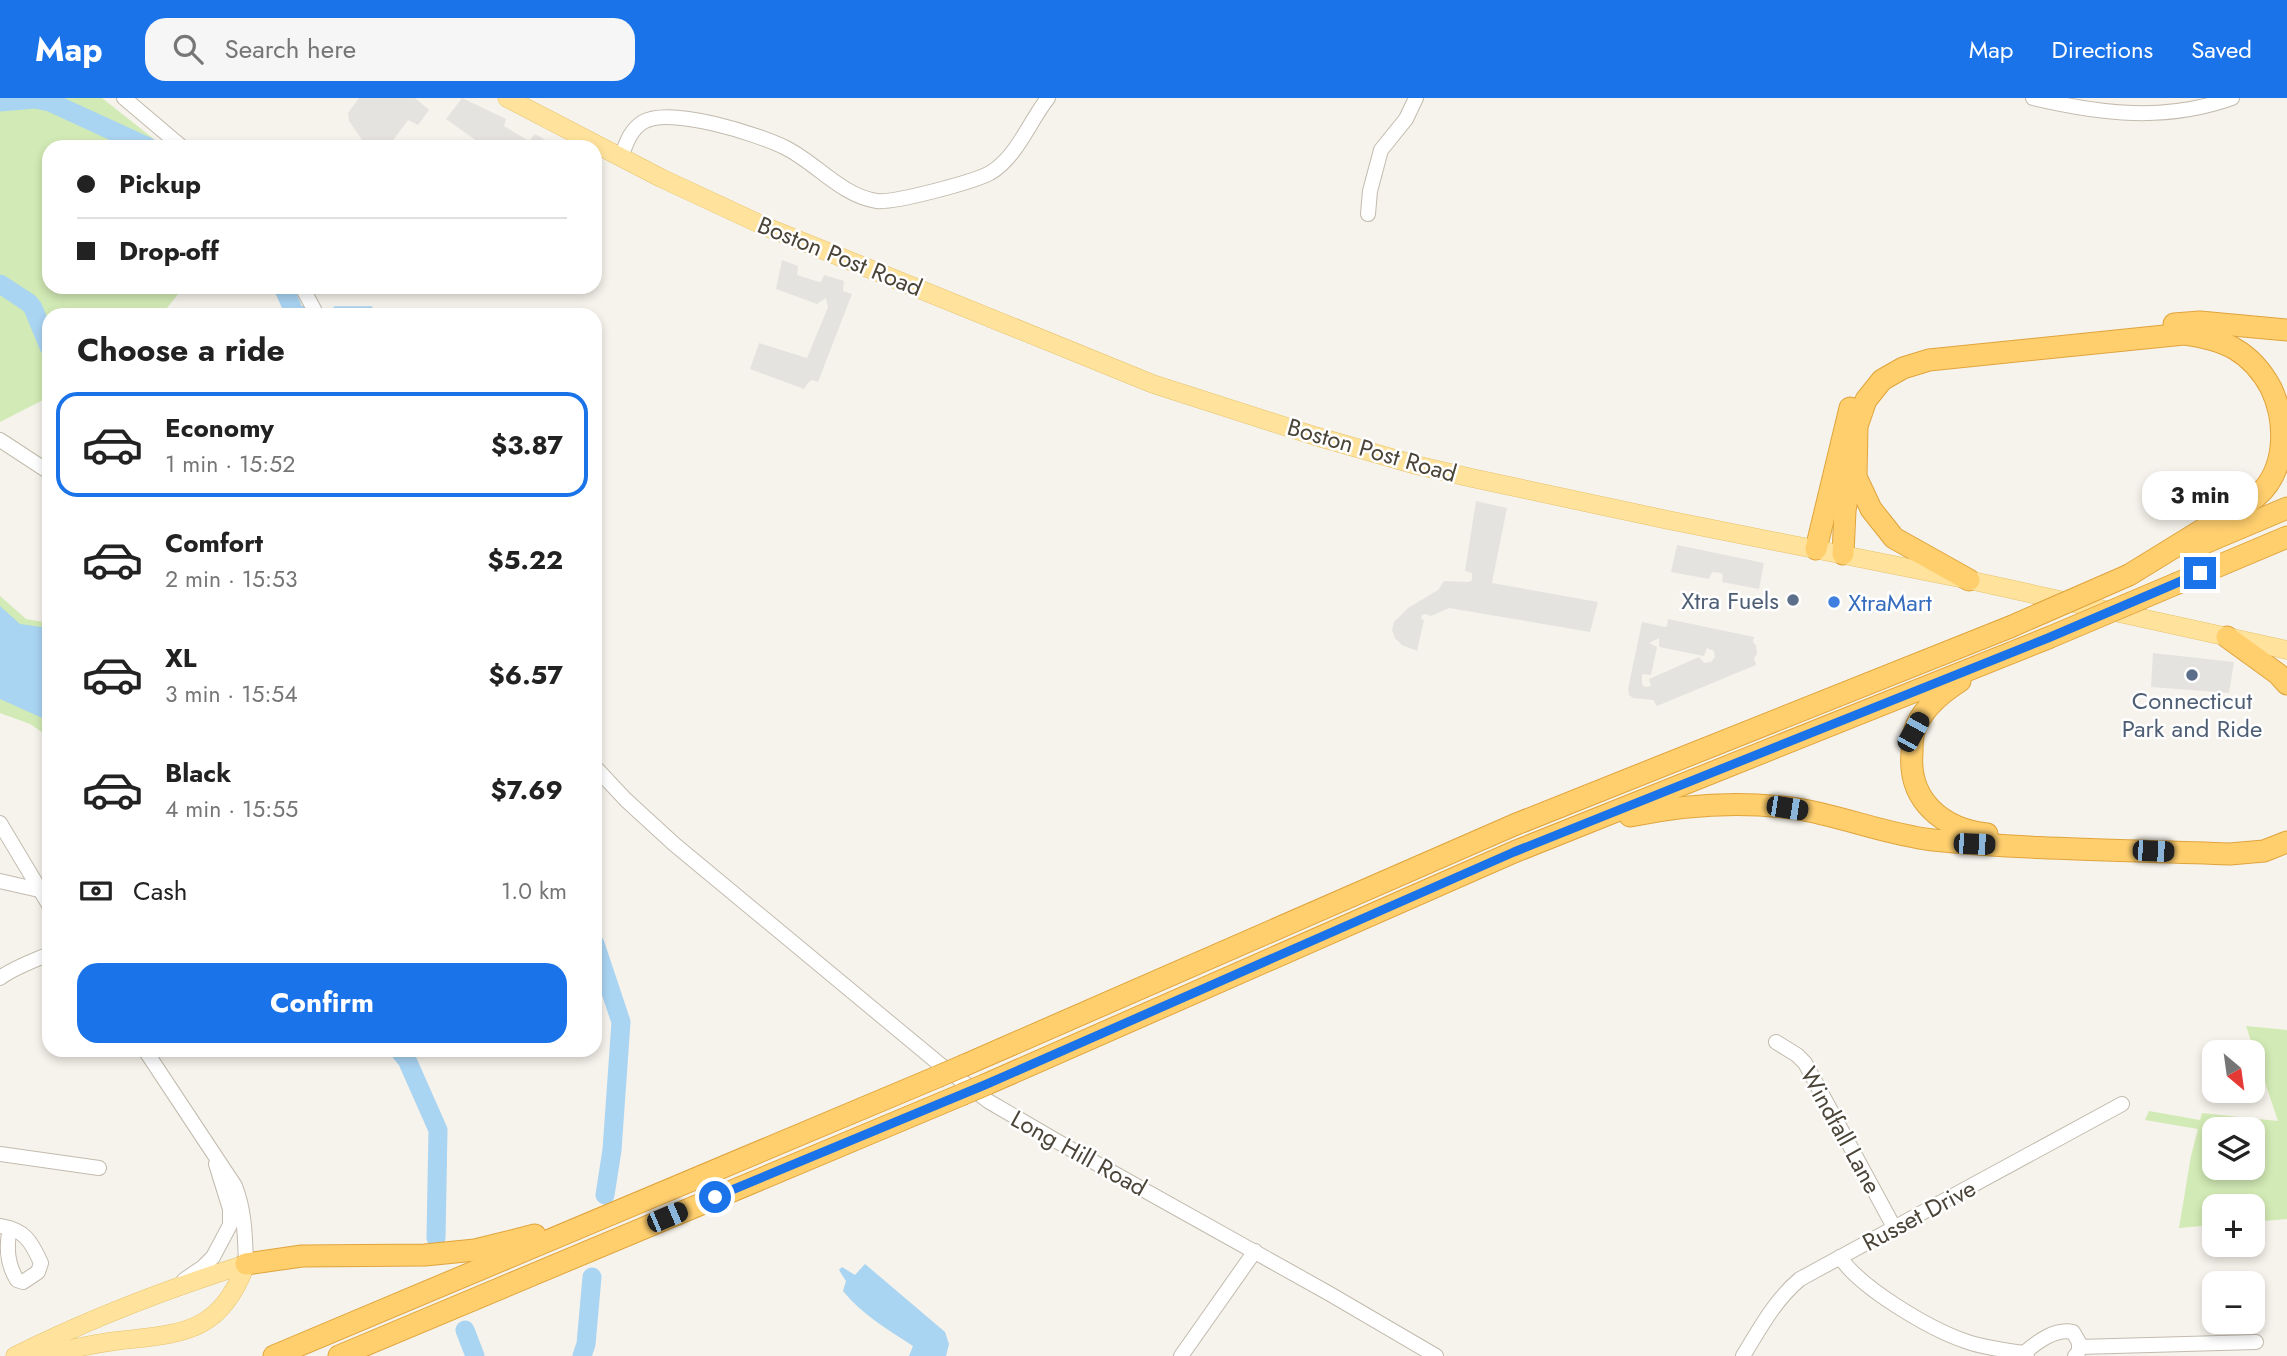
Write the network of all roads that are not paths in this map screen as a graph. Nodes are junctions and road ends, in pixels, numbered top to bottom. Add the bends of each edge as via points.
1 (124, 98) edge
2 (507, 98) edge
3 (1048, 98) edge
4 (1416, 98) edge
5 (2033, 98) edge
6 (2232, 98) edge
7 (174, 140) edge
8 (587, 140) edge
9 (602, 148) edge
10 (621, 158) junction
11 (1368, 215) dead end
12 (2287, 330) edge
13 (1857, 426) junction
14 (0, 440) edge
15 (42, 467) edge
16 (2287, 508) edge
17 (2287, 537) edge
18 (1816, 549) junction
19 (1843, 554) junction
20 (2129, 575) junction
21 (1969, 580) junction
22 (2227, 637) junction
23 (2048, 638) junction
24 (2287, 650) edge
25 (2287, 684) edge
26 (602, 774) edge
27 (0, 823) edge
28 (2287, 829) edge
29 (2287, 842) edge
30 (1514, 852) junction
31 (0, 881) edge
32 (39, 890) junction
33 (42, 894) edge
34 (42, 958) edge
35 (3, 973) edge
36 (1776, 1042) dead end
37 (150, 1057) edge
38 (2122, 1104) dead end
39 (210, 1146) junction
40 (0, 1154) edge
41 (99, 1168) dead end
42 (656, 1195) junction
43 (1895, 1228) junction
44 (1255, 1251) junction
45 (1840, 1258) junction
46 (246, 1264) junction
47 (173, 1287) junction
48 (502, 1287) junction
49 (2256, 1342) dead end
50 (2077, 1352) edge
51 (2026, 1355) edge
52 (15, 1356) edge
53 (41, 1356) edge
54 (274, 1356) edge
55 (339, 1356) edge
56 (367, 1356) edge
57 (1181, 1356) edge
58 (1436, 1356) edge
59 (1742, 1356) edge

1 - 7 street
2 - 8 main road, Boston Post Road
3 - 10 street via 1017,147 991,172 960,185 878,201 849,190 764,139 673,116 641,123 628,137
4 - 11 street via 1381,150
5 - 6 street via 2123,114 2160,113
9 - 10 main road, Boston Post Road
10 - 18 main road, Boston Post Road via 764,226 1153,384 1416,465
12 - 18 highway via 2200,322 1928,349 1900,356 1860,388 1848,414
13 - 19 highway
13 - 20 highway via 1866,400 1882,380 1929,360 2184,334 2237,349 2262,372 2279,402 2285,438 2279,469 2259,495
13 - 21 highway via 1857,477 1871,509 1895,538
14 - 15 street
16 - 20 highway
17 - 23 highway, bridge
18 - 19 main road, Boston Post Road
19 - 21 main road, Boston Post Road
20 - 42 highway, bridge via 1514,825
21 - 22 main road, Boston Post Road
22 - 24 main road, Boston Post Road
22 - 25 highway
23 - 28 highway via 1958,682 1929,705 1913,732 1911,763 1917,790 1932,811 1952,825 1983,833 2237,844 2267,840
23 - 30 highway
26 - 44 street, Long Hill Road via 674,844 988,1101
27 - 32 street
29 - 30 highway via 2264,851 2230,854 1974,844 1897,833 1769,805 1722,804 1627,816
30 - 48 highway, bridge via 987,1084
31 - 32 street
32 - 33 street
34 - 35 street
36 - 43 street, Windfall Lane via 1805,1063
37 - 39 street
38 - 43 street, Russet Drive
39 - 46 street via 238,1195
39 - 47 street via 230,1209 230,1225 210,1261
40 - 41 street
42 - 46 highway via 475,1250 425,1255 302,1255
42 - 54 highway
43 - 45 street, Russet Drive
44 - 57 street
44 - 58 street, Long Hill Road
45 - 51 street via 1870,1287 1938,1329 1965,1341
45 - 59 street, Russet Drive via 1786,1291
46 - 47 main road
46 - 53 main road via 226,1304 197,1326
47 - 52 main road
48 - 55 highway
48 - 56 highway
49 - 50 street
50 - 51 street via 2077,1338 2069,1330 2055,1333

